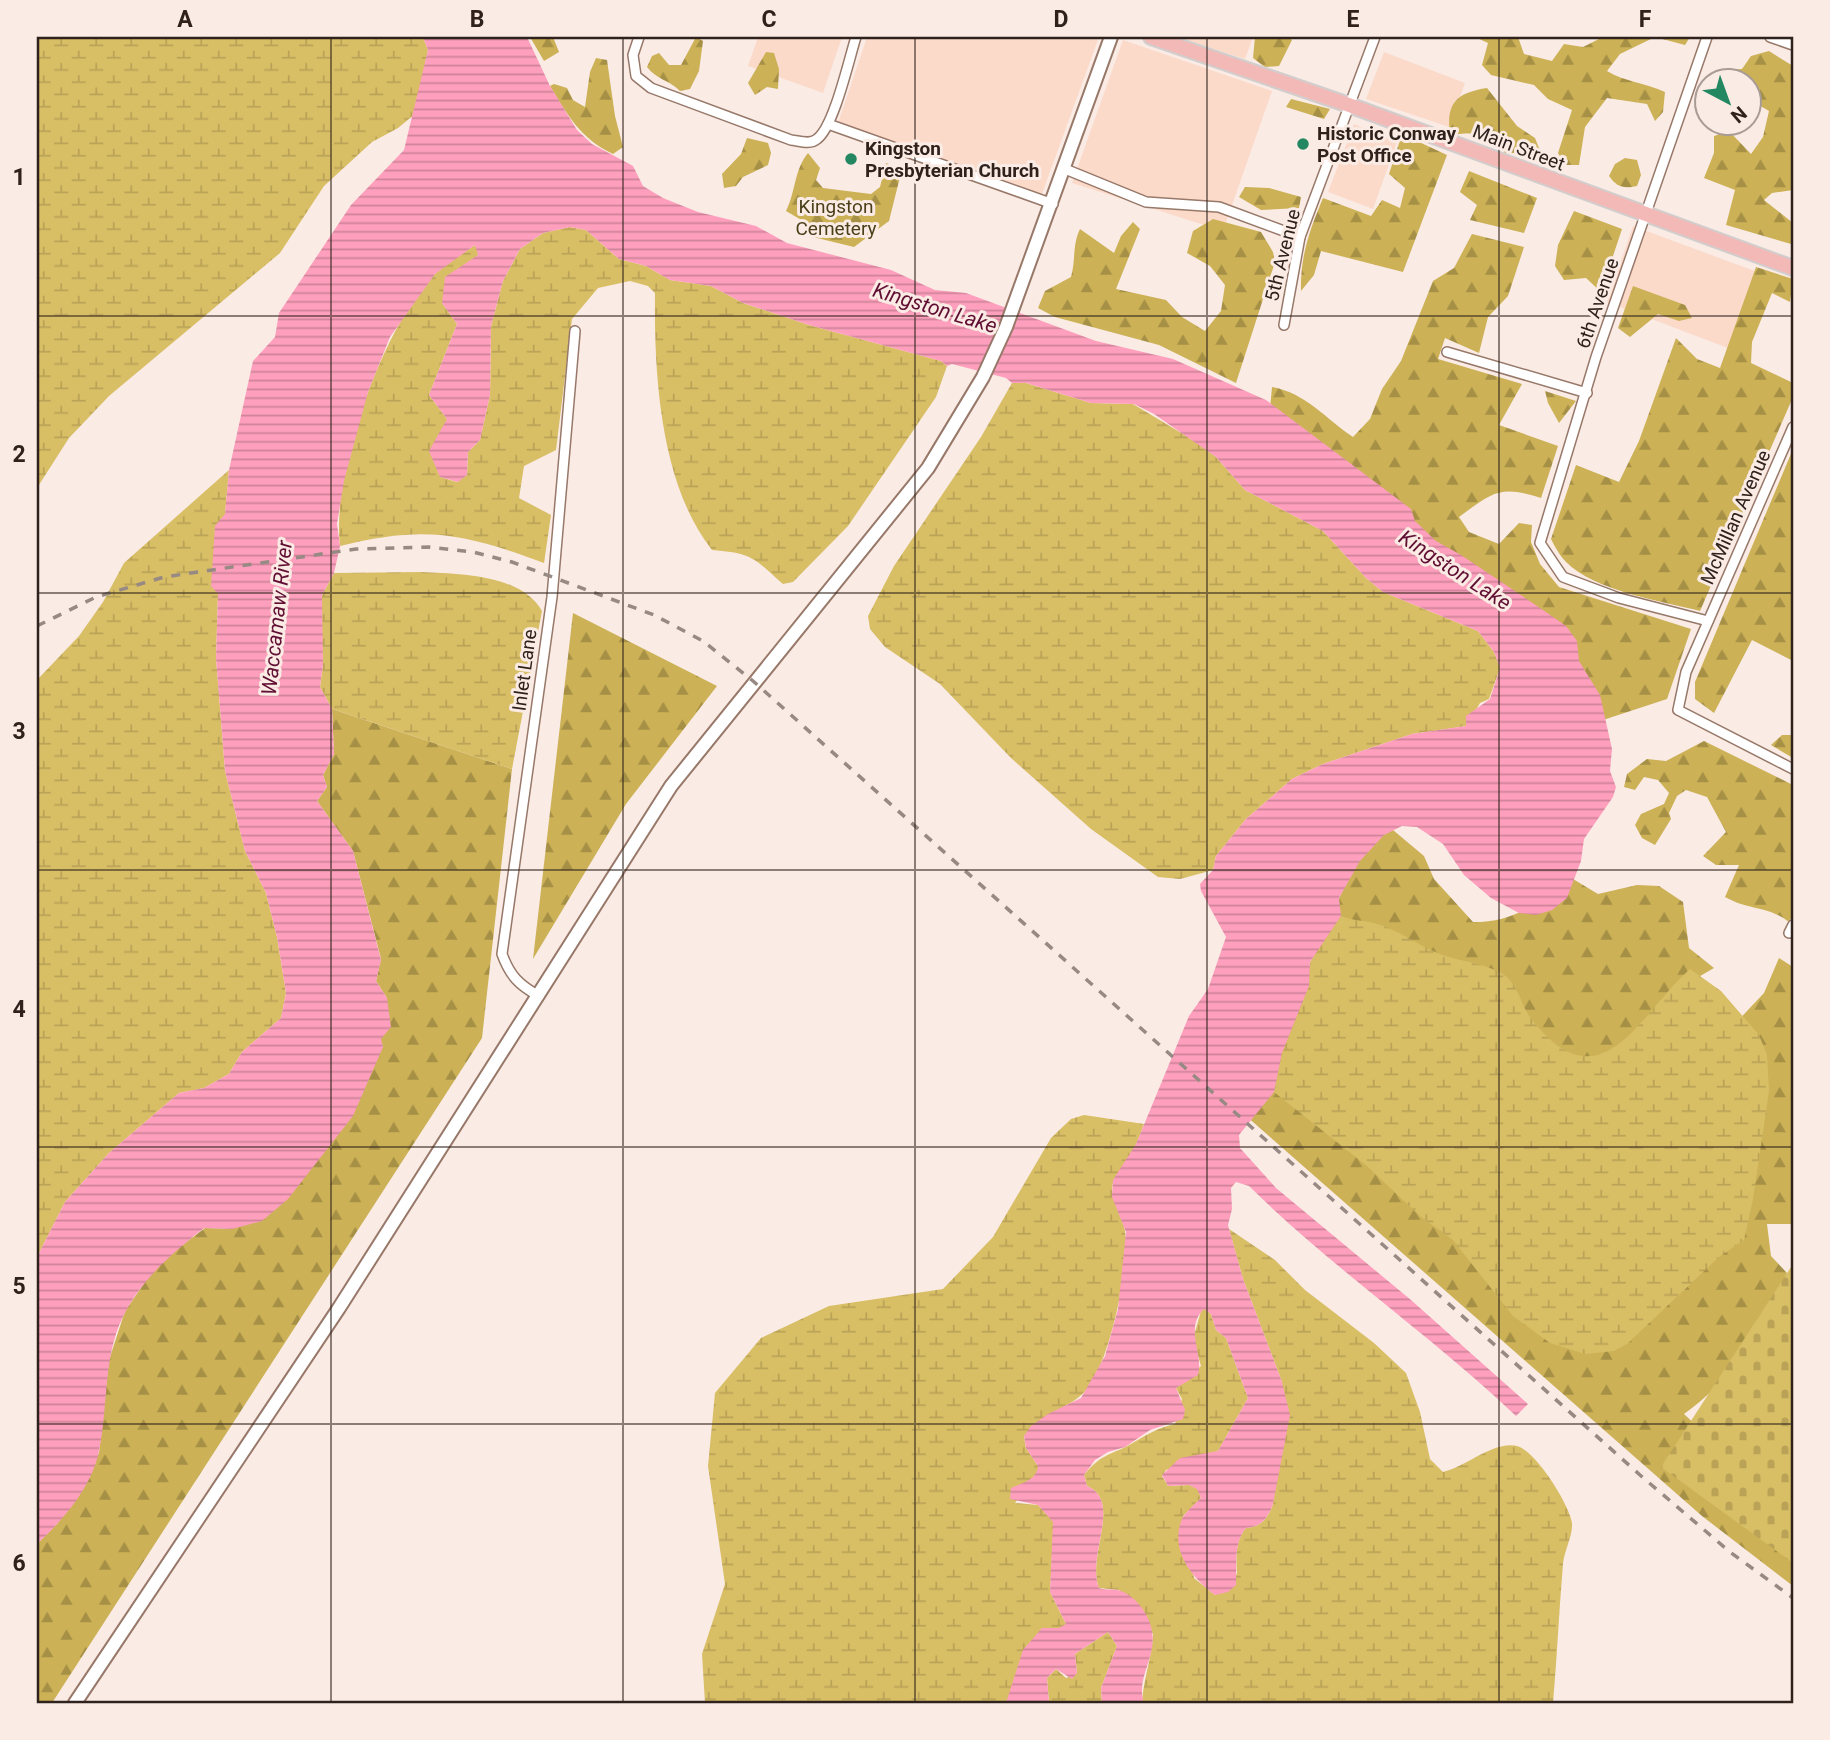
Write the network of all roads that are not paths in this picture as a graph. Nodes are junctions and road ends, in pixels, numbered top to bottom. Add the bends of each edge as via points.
1 (639, 37) edge
2 (856, 37) edge
3 (1111, 37) edge
4 (1150, 37) edge
5 (1375, 37) edge
6 (1707, 37) edge
7 (1770, 37) edge
8 (1793, 45) edge
9 (1349, 105) junction
10 (828, 124) junction
11 (1065, 169) junction
12 (1053, 204) junction
13 (1646, 215) junction
14 (1300, 237) junction
15 (1793, 268) edge
16 (1284, 325) dead end
17 (575, 331) dead end
18 (1447, 352) dead end
19 (1587, 393) junction
20 (1793, 427) edge
21 (1708, 621) junction
22 (1793, 769) edge
23 (539, 996) junction
24 (75, 1703) edge

1 - 10 street via 633,55 636,76 667,96 810,143 819,139
2 - 10 street
3 - 11 main road
4 - 9 main road, Main Street
5 - 9 street, 5th Avenue
6 - 13 street, 6th Avenue
7 - 8 street
9 - 13 main road, Main Street
9 - 14 street, 5th Avenue
10 - 12 street
11 - 12 main road
11 - 14 street via 1146,202 1219,207
12 - 23 main road via 1006,327 928,468 671,786
13 - 15 main road, Main Street
13 - 19 street, 6th Avenue
14 - 16 street, 5th Avenue
17 - 23 street, Inlet Lane via 552,597 502,954 509,974
18 - 19 street
19 - 21 street, 6th Avenue via 1539,543 1563,577 1619,598
20 - 21 street, McMillan Avenue
21 - 22 street, McMillan Avenue via 1686,672 1678,710
23 - 24 main road via 339,1308

